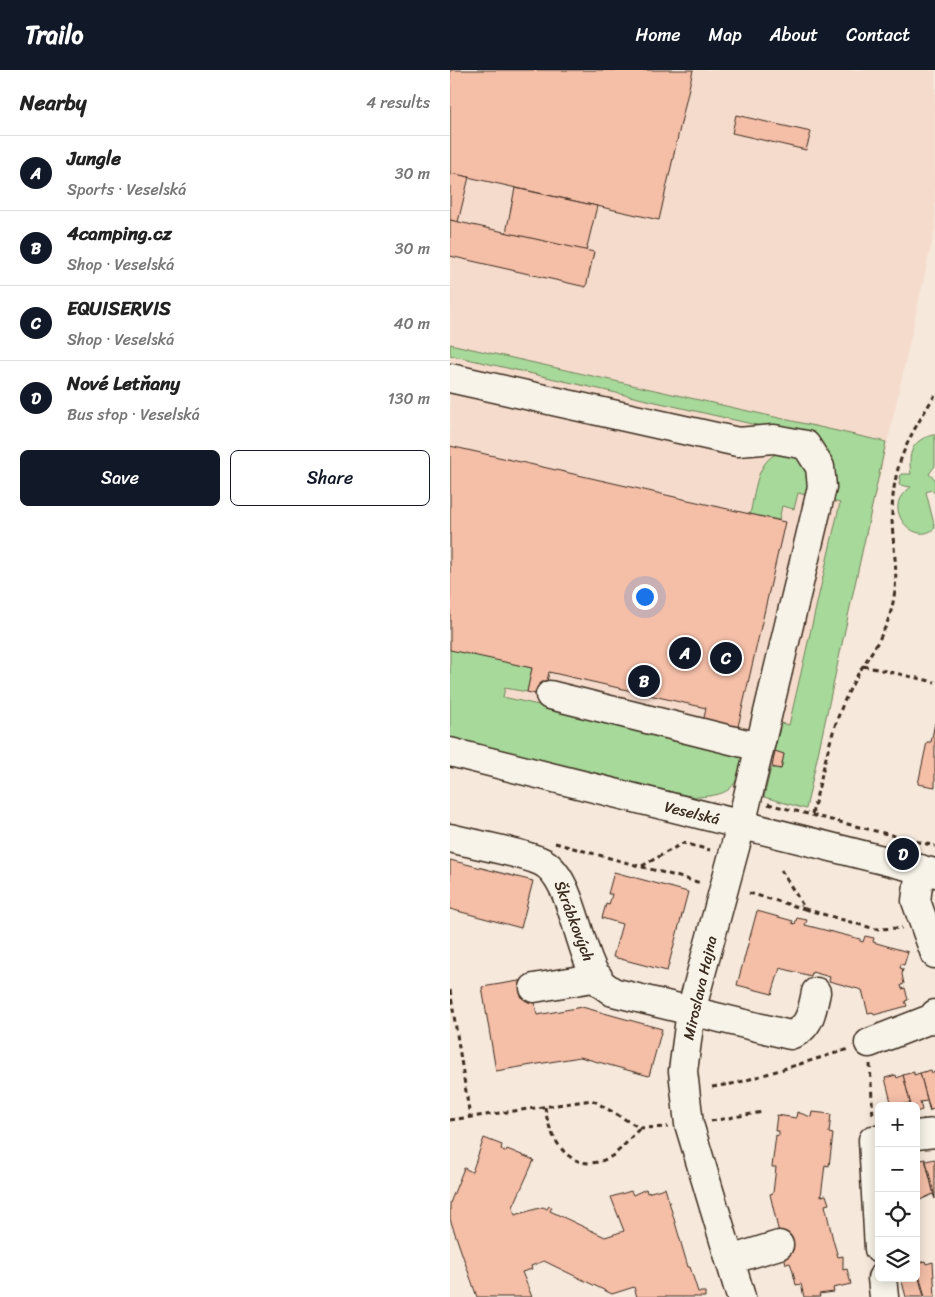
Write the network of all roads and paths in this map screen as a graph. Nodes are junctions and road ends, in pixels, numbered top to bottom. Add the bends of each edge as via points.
1 (450, 378) edge
2 (935, 395) edge
3 (863, 666) junction
4 (935, 682) edge
5 (550, 695) dead end
6 (759, 747) junction
7 (450, 752) edge
8 (741, 825) junction
9 (450, 838) edge
10 (554, 842) dead end
11 (935, 846) edge
12 (710, 850) dead end
13 (641, 866) junction
14 (779, 867) dead end
15 (928, 871) edge
16 (699, 892) dead end
17 (749, 893) dead end
18 (805, 909) junction
19 (922, 921) junction
20 (935, 954) edge
21 (598, 977) junction
22 (534, 988) dead end
23 (450, 990) edge
24 (816, 992) dead end
25 (691, 1011) junction
26 (934, 1016) edge
27 (869, 1043) junction
28 (712, 1087) dead end
29 (545, 1107) junction
30 (763, 1112) dead end
31 (470, 1117) junction
32 (450, 1120) edge
33 (689, 1124) junction
34 (640, 1128) junction
35 (875, 1128) edge
36 (935, 1133) edge
37 (920, 1135) edge
38 (876, 1147) edge
39 (879, 1237) edge
40 (779, 1245) dead end
41 (730, 1260) junction
42 (882, 1282) edge
43 (741, 1297) edge
44 (884, 1297) edge

1 - 6 street, Miroslava Hajna via 738,442 774,439 806,445 820,468 822,487
2 - 3 path via 914,427 895,475 892,515 897,581 891,612 880,640
3 - 4 path
3 - 11 path via 839,715 812,814
5 - 6 street
6 - 8 street, Miroslava Hajna
7 - 8 street, Veselská
8 - 15 street, Veselská
8 - 25 street, Miroslava Hajna
9 - 21 street, Škrábkových via 541,861 554,872 563,887
10 - 13 path
12 - 13 path via 683,843
13 - 16 path via 701,882
14 - 18 path
15 - 19 street via 916,901
17 - 18 path
18 - 19 path via 875,929 901,928
19 - 20 street
21 - 22 street
21 - 25 street, Škrábkových via 613,992
23 - 31 path
24 - 25 street, Škrábkových via 806,1026 790,1035
25 - 33 street, Miroslava Hajna via 683,1071
26 - 27 street
27 - 28 path via 737,1083
27 - 35 path
29 - 31 path
29 - 34 path via 592,1100
29 - 34 path via 552,1138 562,1151 582,1161 598,1162 613,1155
30 - 33 path
31 - 32 path
33 - 34 path
33 - 41 street, Miroslava Hajna
36 - 37 street
38 - 39 street
40 - 41 street
41 - 43 street, Miroslava Hajna
42 - 44 street

